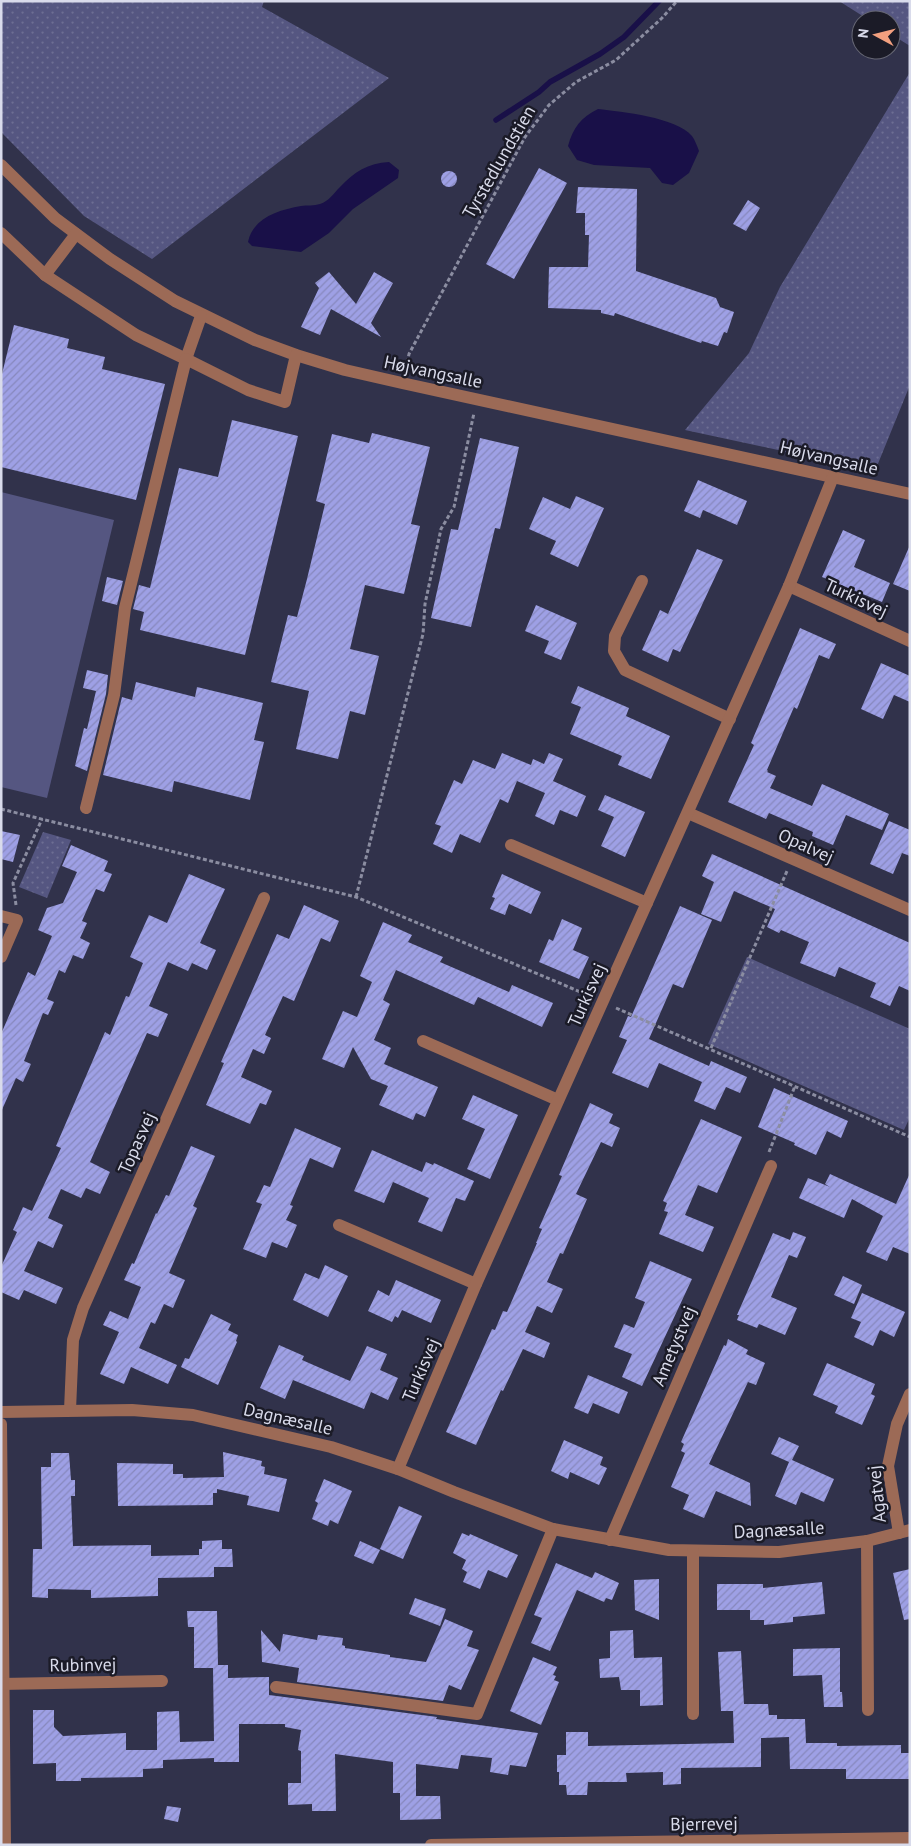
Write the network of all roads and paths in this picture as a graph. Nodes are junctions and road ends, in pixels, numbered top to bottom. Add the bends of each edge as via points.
1 (677, 1) edge
2 (1, 165) edge
3 (1, 233) edge
4 (76, 234) junction
5 (45, 275) junction
6 (201, 316) junction
7 (296, 356) junction
8 (186, 359) junction
9 (402, 383) junction
10 (478, 399) junction
11 (833, 476) junction
12 (910, 494) edge
13 (642, 581) dead end
14 (788, 586) junction
15 (910, 641) edge
16 (730, 718) junction
17 (86, 808) dead end
18 (1, 809) edge
19 (688, 813) junction
20 (42, 819) junction
21 (511, 845) dead end
22 (792, 859) junction
23 (356, 897) junction
24 (264, 898) dead end
25 (647, 903) junction
26 (910, 910) edge
27 (1, 916) edge
28 (17, 920) junction
29 (1, 957) edge
30 (603, 1002) junction
31 (423, 1041) dead end
32 (711, 1048) junction
33 (795, 1086) junction
34 (558, 1100) junction
35 (910, 1137) edge
36 (771, 1166) joint
37 (339, 1225) dead end
38 (476, 1284) junction
39 (910, 1394) edge
40 (70, 1410) junction
41 (1, 1412) edge
42 (1, 1424) edge
43 (398, 1469) junction
44 (553, 1529) junction
45 (904, 1532) edge
46 (610, 1540) junction
47 (867, 1540) junction
48 (693, 1551) junction
49 (162, 1681) dead end
50 (3, 1684) edge
51 (276, 1687) dead end
52 (868, 1710) dead end
53 (693, 1714) dead end
54 (910, 1838) edge
55 (499, 1844) edge
56 (5, 1845) edge
57 (431, 1845) edge

1 - 9 path, Tyrstedlundstien via 616,60 576,82 549,105 530,131 409,354
2 - 4 street, Højvangsalle
3 - 5 street
4 - 5 street
4 - 6 street, Højvangsalle via 118,265
5 - 8 street via 136,335
6 - 7 street, Højvangsalle
6 - 8 street
7 - 8 street via 285,402 248,390
7 - 9 street, Højvangsalle
8 - 17 street via 126,608 114,695
9 - 10 street, Højvangsalle
10 - 11 street, Højvangsalle
10 - 23 path via 454,507 441,529 425,604 423,634
11 - 12 street, Højvangsalle
11 - 14 street, Turkisvej
13 - 16 street via 615,636 614,651 625,670
14 - 15 street, Turkisvej
14 - 16 street, Turkisvej
16 - 19 street, Turkisvej
18 - 20 path
19 - 22 street, Opalvej
19 - 25 street, Turkisvej
20 - 23 path
20 - 28 path via 13,883
21 - 25 street
22 - 26 street, Opalvej
22 - 32 path
23 - 30 path
24 - 40 street, Topasvej via 83,1308 73,1340
25 - 30 street, Turkisvej
27 - 28 street
28 - 29 street
30 - 32 path
30 - 34 street, Turkisvej
31 - 34 street
32 - 33 path
33 - 35 path
33 - 36 path via 768,1150
34 - 38 street, Turkisvej
36 - 46 street, Ametystvej
37 - 38 street
38 - 43 street, Turkisvej
39 - 45 street, Agatvej via 897,1424 888,1466
40 - 41 street, Dagnæsalle
40 - 43 street, Dagnæsalle via 132,1410 193,1415 331,1447
42 - 50 street
43 - 44 street, Dagnæsalle
44 - 46 street, Dagnæsalle
44 - 51 street via 477,1714
45 - 47 street, Dagnæsalle
46 - 48 street, Dagnæsalle
47 - 48 street, Dagnæsalle via 779,1552
47 - 52 street
48 - 53 street
49 - 50 street, Rubinvej
50 - 56 street
54 - 55 street, Bjerrevej
55 - 57 street, Bjerrevej

